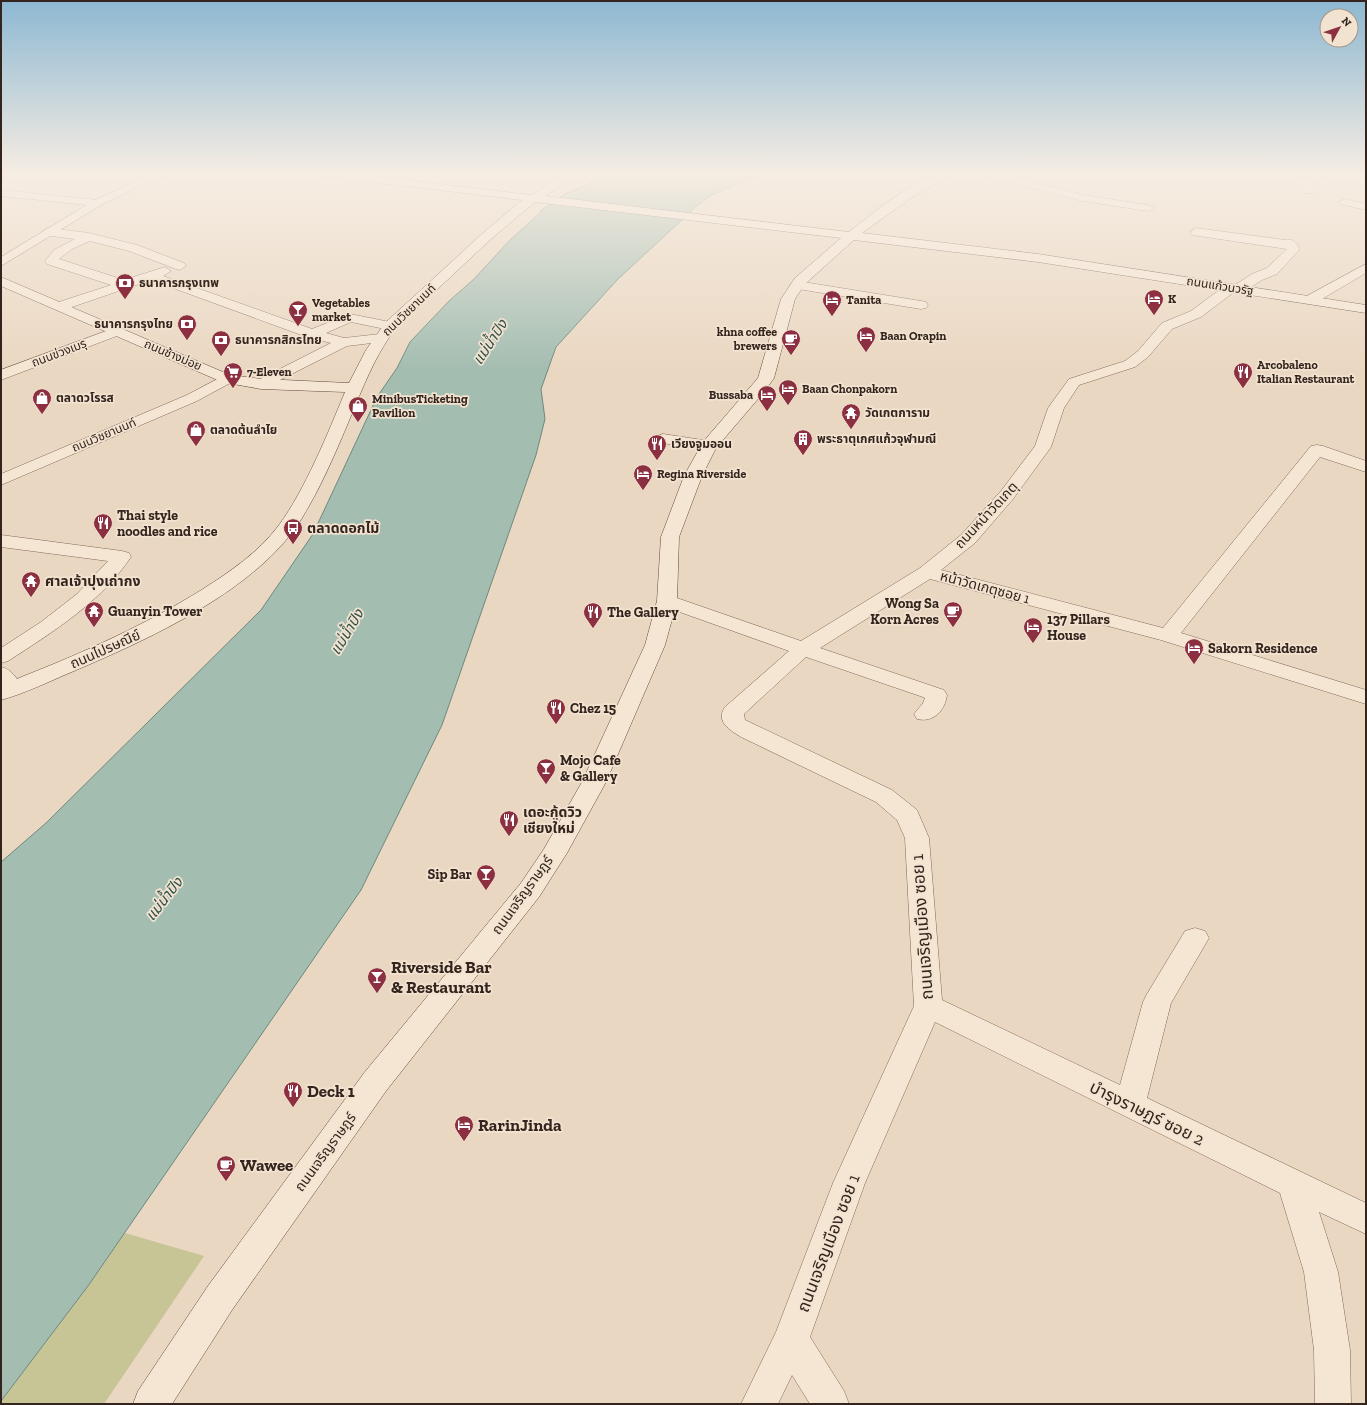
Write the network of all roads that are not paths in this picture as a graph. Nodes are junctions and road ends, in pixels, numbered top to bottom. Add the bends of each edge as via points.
1 (37, 239) edge
2 (85, 239) edge
3 (95, 239) edge
4 (484, 239) edge
5 (848, 239) edge
6 (881, 239) edge
7 (1247, 239) edge
8 (4, 259) edge
9 (1366, 268) edge
10 (152, 276) junction
11 (1, 281) edge
12 (125, 285) junction
13 (797, 285) junction
14 (1235, 288) junction
15 (1310, 300) junction
16 (921, 305) dead end
17 (61, 306) junction
18 (1366, 309) edge
19 (390, 326) junction
20 (116, 331) junction
21 (312, 334) junction
22 (380, 338) junction
23 (344, 342) junction
24 (1, 375) edge
25 (227, 379) junction
26 (261, 384) junction
27 (354, 388) junction
28 (663, 439) dead end
29 (709, 446) junction
30 (1366, 467) edge
31 (1, 480) edge
32 (1, 541) edge
33 (928, 572) junction
34 (667, 601) junction
35 (1168, 636) junction
36 (803, 650) junction
37 (1, 657) edge
38 (5, 685) edge
39 (1366, 697) edge
40 (925, 714) dead end
41 (1195, 938) dead end
42 (928, 1006) junction
43 (1130, 1105) junction
44 (1293, 1183) junction
45 (1366, 1219) edge
46 (791, 1340) junction
47 (151, 1404) edge
48 (759, 1404) edge
49 (831, 1404) edge
50 (1333, 1404) edge

1 - 8 street
2 - 12 street via 54,256 51,261
3 - 10 street via 133,248 180,266
4 - 19 street, ถนนวิชยานนท์
5 - 13 street, ถนนเจริญราษฎร์
6 - 14 street, ถนนแก้วนวรัฐ via 1038,258
7 - 14 street, ถนนหน้าวัดเกตุ via 1290,244 1294,249 1272,271
9 - 15 street
10 - 12 street
10 - 21 street
11 - 17 street, ถนนช้างม่อย
12 - 17 street
13 - 16 street
13 - 29 street, ถนนเจริญราษฎร์ via 788,299 766,378 760,389
14 - 15 street, ถนนแก้วนวรัฐ
14 - 33 street, ถนนหน้าวัดเกตุ via 1196,314 1167,326 1143,354 1130,364 1074,382 1056,408 1043,447 1007,495 968,539
15 - 18 street, ถนนแก้วนวรัฐ
17 - 20 street, ถนนช้างม่อย
19 - 21 street via 350,318
19 - 22 street, ถนนวิชยานนท์
20 - 24 street, ถนนข่วงเมรุ
20 - 25 street, ถนนช้างม่อย
21 - 23 street
22 - 23 street
22 - 27 street, ถนนวิชยานนท์
23 - 26 street
25 - 26 street, ถนนช้างม่อย
25 - 31 street, ถนนวิชยานนท์ via 192,398
26 - 27 street, ถนนช้างม่อย
27 - 38 street, ถนนไปรษณีย์ via 308,491 292,519 268,550 237,576 162,622 93,656
28 - 29 street
29 - 34 street, ถนนเจริญราษฎร์ via 693,476 670,537
30 - 35 street via 1316,450
32 - 37 street via 122,557 84,598
33 - 35 street, หน้าวัดเกตุซอย 1
33 - 36 street, ถนนหน้าวัดเกตุ
34 - 36 street
34 - 47 street, ถนนเจริญราษฎร์ via 655,645 594,782 534,884 375,1082 220,1298
35 - 39 street, หน้าวัดเกตุซอย 1
36 - 40 street via 931,692 936,695 936,700
36 - 42 street, ถนนเจริญเมือง ซอย 1 via 733,712 734,723 884,796 908,816 916,838
41 - 43 street via 1157,1002
42 - 43 street, บำรุงราษฏร์ ซอย 2
42 - 46 street, ถนนเจริญเมือง ซอย 1 via 849,1183
43 - 44 street, บำรุงราษฏร์ ซอย 2
44 - 45 street, บำรุงราษฏร์ ซอย 2
44 - 50 street via 1321,1272 1332,1350
46 - 48 street, ถนนเจริญเมือง ซอย 1
46 - 49 street

